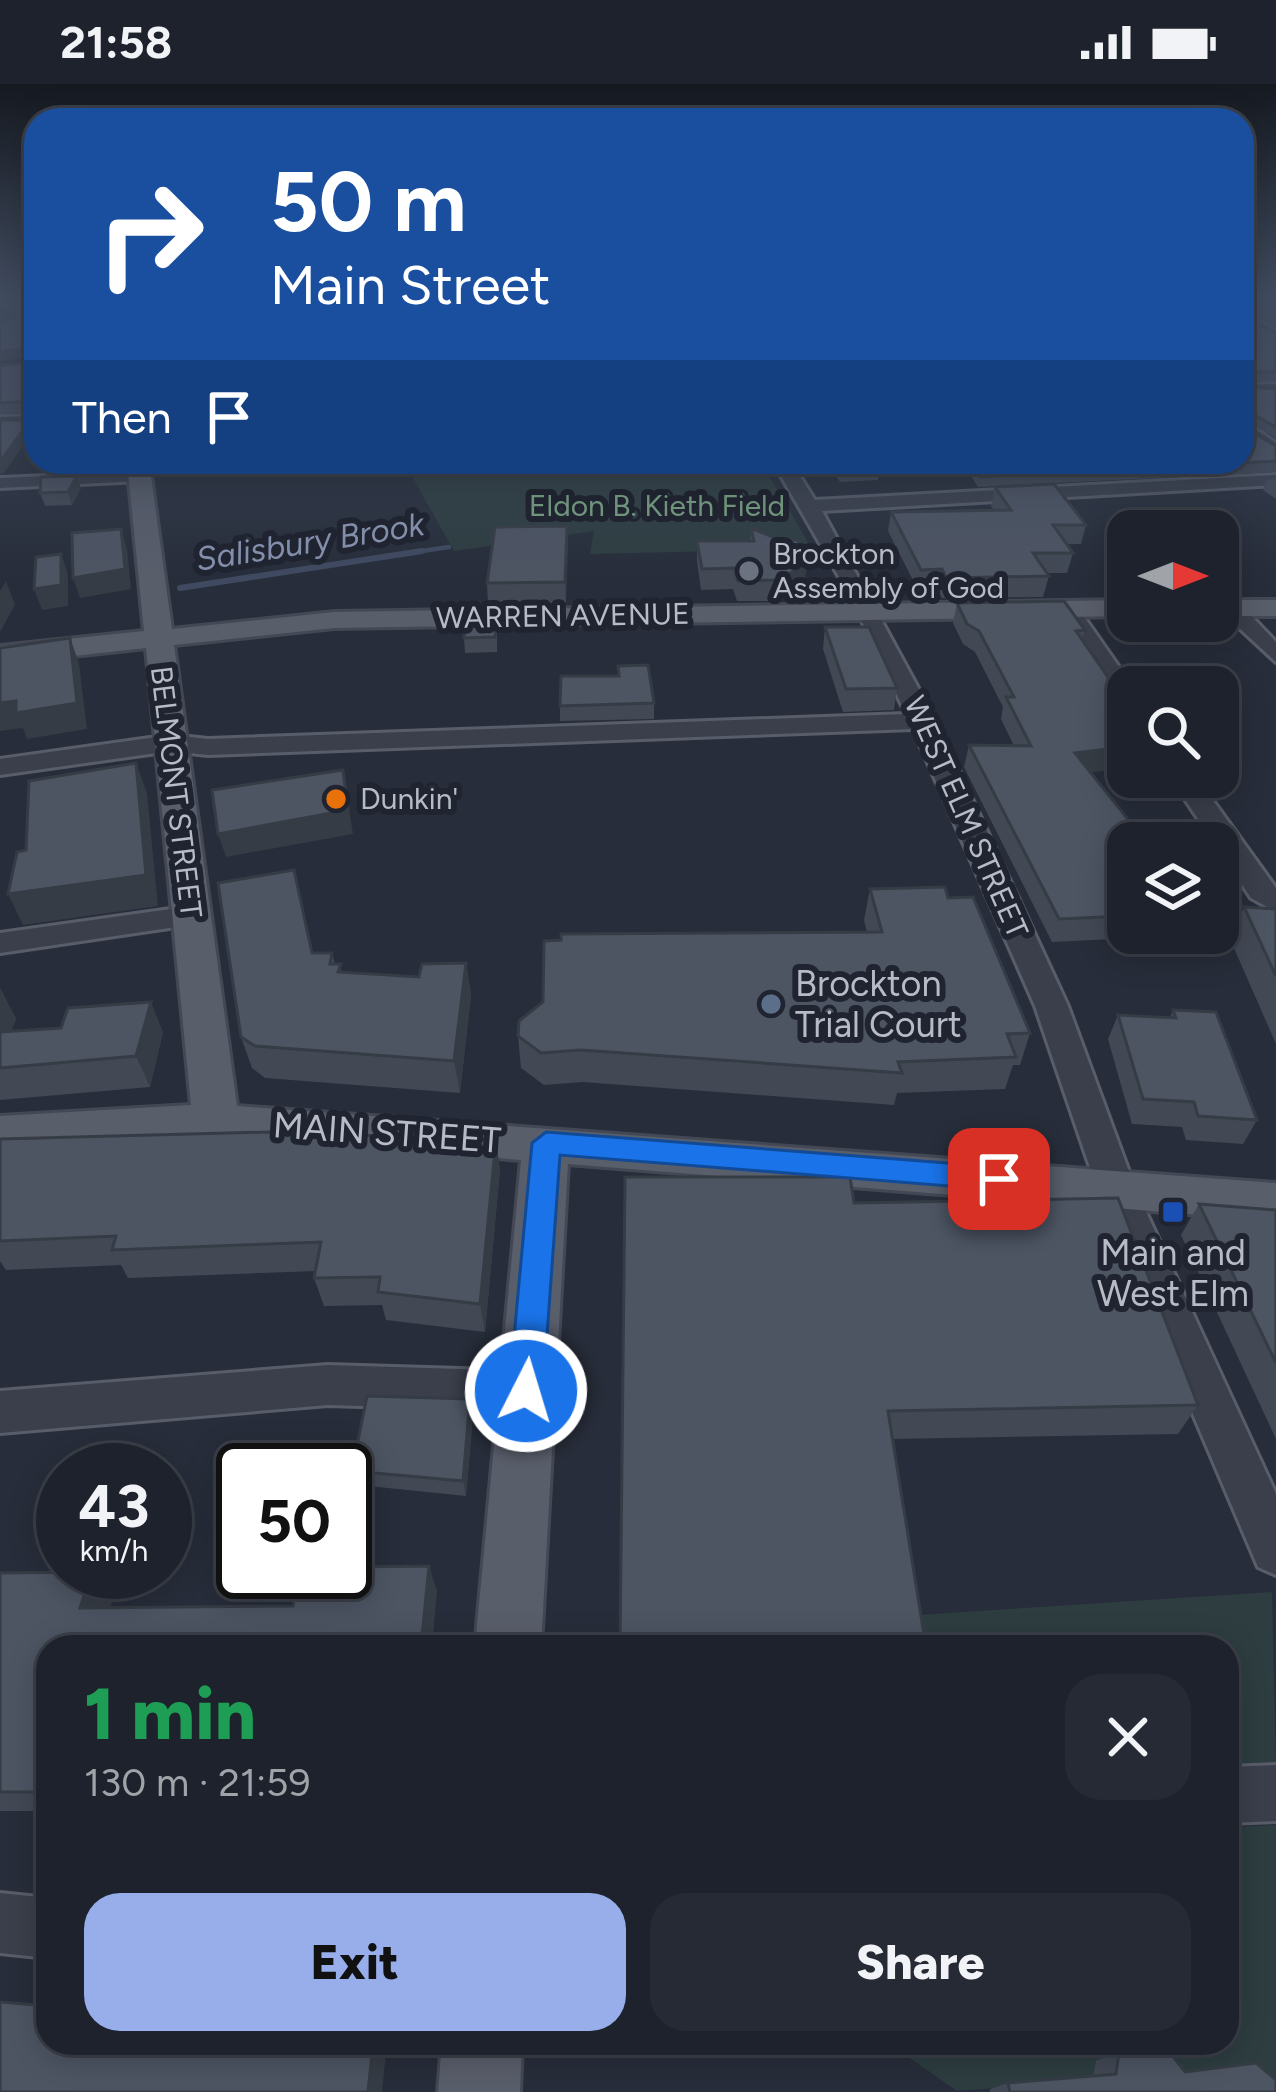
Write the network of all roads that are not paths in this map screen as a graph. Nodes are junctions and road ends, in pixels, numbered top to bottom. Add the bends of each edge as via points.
1 (89, 474) edge
2 (140, 474) edge
3 (790, 474) edge
4 (1113, 474) edge
5 (1276, 480) edge
6 (0, 483) edge
7 (1131, 488) junction
8 (811, 506) junction
9 (1107, 608) edge
10 (1239, 608) edge
11 (1276, 608) edge
12 (1067, 609) junction
13 (871, 611) junction
14 (1239, 622) edge
15 (157, 639) junction
16 (0, 655) edge
17 (1276, 655) edge
18 (1107, 667) edge
19 (923, 721) junction
20 (171, 742) junction
21 (0, 767) edge
22 (1197, 798) edge
23 (1276, 903) edge
24 (192, 916) junction
25 (0, 943) edge
26 (216, 1122) junction
27 (0, 1133) edge
28 (546, 1143) junction
29 (1116, 1188) junction
30 (1276, 1202) edge
31 (526, 1391) junction
32 (0, 1412) edge
33 (1276, 1550) edge
34 (509, 1635) edge
35 (1276, 1793) edge
36 (1239, 1795) edge
37 (0, 1923) edge
38 (36, 1927) edge
39 (481, 2055) edge
40 (478, 2092) edge

1 - 6 street
2 - 15 main road, BELMONT STREET
3 - 8 street, WEST ELM STREET
4 - 7 street
5 - 7 street
7 - 8 street
8 - 13 street, WEST ELM STREET
9 - 12 main road, WARREN AVENUE
10 - 11 main road
12 - 13 main road, WARREN AVENUE
12 - 18 street
13 - 15 main road, WARREN AVENUE via 334,620
13 - 19 street, WEST ELM STREET
14 - 17 street
15 - 16 main road, WARREN AVENUE
15 - 20 main road, BELMONT STREET
19 - 20 street via 208,747
19 - 29 street, WEST ELM STREET via 1009,909
20 - 21 street
20 - 24 main road, BELMONT STREET
22 - 23 street
24 - 25 street
24 - 26 main road, BELMONT STREET
26 - 27 main road, MAIN STREET
26 - 28 main road, MAIN STREET
28 - 29 main road, MAIN STREET
28 - 31 main road
29 - 30 main road, MAIN STREET
29 - 33 street, WEST ELM STREET
31 - 32 street via 328,1385
31 - 34 main road
35 - 36 street
37 - 38 street
39 - 40 main road

